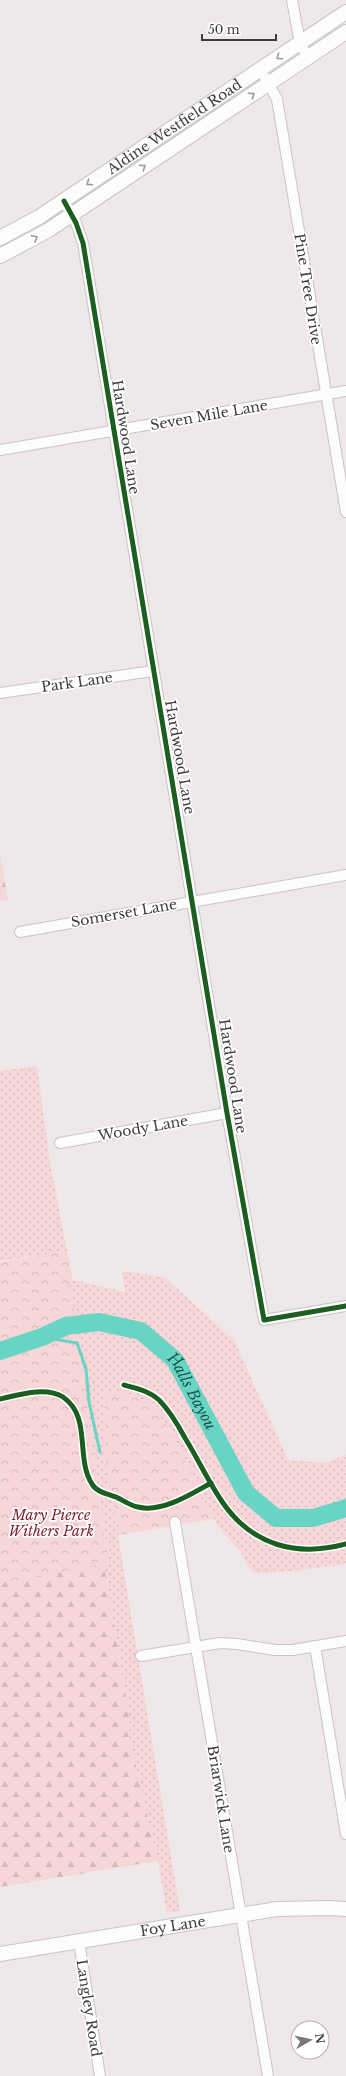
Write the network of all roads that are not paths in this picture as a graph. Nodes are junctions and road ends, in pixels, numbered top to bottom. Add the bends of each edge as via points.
1 (292, 0) edge
2 (346, 12) edge
3 (346, 32) edge
4 (300, 43) junction
5 (308, 58) junction
6 (260, 69) junction
7 (269, 83) junction
8 (64, 200) junction
9 (71, 215) junction
10 (0, 238) edge
11 (0, 256) edge
12 (346, 391) edge
13 (326, 394) junction
14 (113, 432) junction
15 (0, 450) edge
16 (346, 512) edge
17 (153, 671) junction
18 (0, 693) edge
19 (346, 875) edge
20 (192, 901) junction
21 (20, 932) dead end
22 (227, 1113) junction
23 (60, 1143) dead end
24 (346, 1306) edge
25 (175, 1522) dead end
26 (346, 1641) edge
27 (196, 1646) junction
28 (315, 1646) junction
29 (141, 1656) dead end
30 (346, 1834) edge
31 (346, 1909) edge
32 (240, 1914) junction
33 (78, 1940) junction
34 (0, 1954) edge
35 (100, 2076) edge
36 (268, 2076) edge

1 - 4 street
2 - 4 main road, Aldine Westfield Road
3 - 5 main road, Aldine Westfield Road
4 - 5 street
4 -> 6 main road, Aldine Westfield Road
5 - 7 main road, Aldine Westfield Road
6 - 7 street, Pine Tree Drive
6 -> 8 main road, Aldine Westfield Road
9 -> 7 main road, Aldine Westfield Road
7 - 13 street, Pine Tree Drive via 277,98
8 - 9 street, Hardwood Lane
8 - 10 main road, Aldine Westfield Road
11 -> 9 main road, Aldine Westfield Road
9 - 14 street, Hardwood Lane via 83,243
12 - 13 street, Seven Mile Lane
13 - 14 street, Seven Mile Lane
13 - 16 street, Pine Tree Drive
14 - 15 street, Seven Mile Lane
14 - 17 street, Hardwood Lane
17 - 18 street, Park Lane
17 - 20 street, Hardwood Lane
19 - 20 street, Somerset Lane
20 - 21 street, Somerset Lane
20 - 22 street, Hardwood Lane
22 - 23 street, Woody Lane
22 - 24 street, Hardwood Lane via 264,1320
25 - 27 street, Briarwick Lane
26 - 28 street
27 - 28 street via 220,1643 275,1650
27 - 29 street
27 - 32 street, Briarwick Lane
28 - 30 street
31 - 32 main road, Foy Lane via 299,1908
32 - 33 main road, Foy Lane
32 - 36 street, Briarwick Lane
33 - 34 main road, Foy Lane
33 - 35 street, Langley Road

